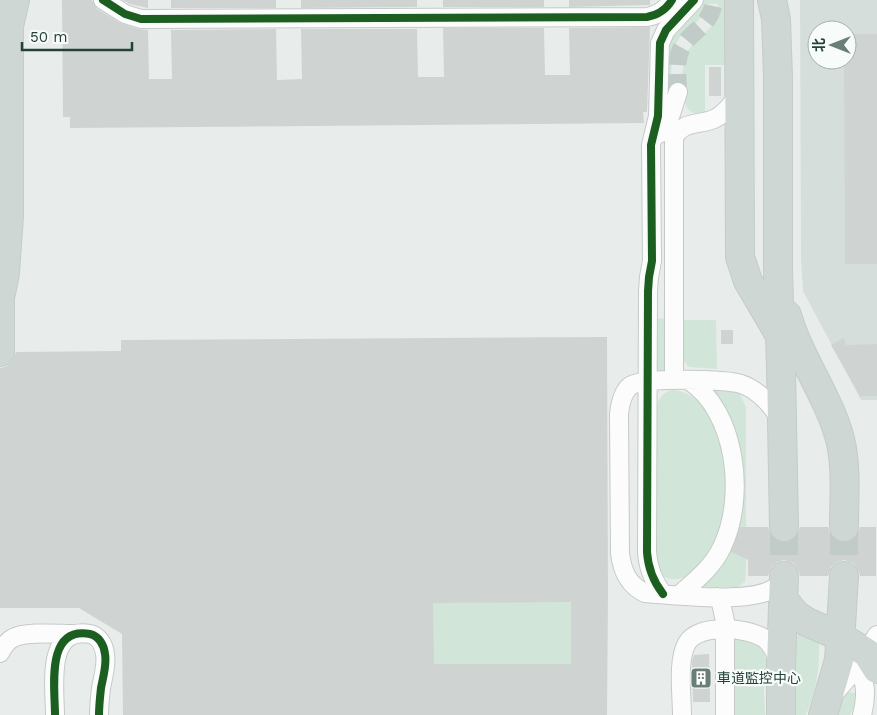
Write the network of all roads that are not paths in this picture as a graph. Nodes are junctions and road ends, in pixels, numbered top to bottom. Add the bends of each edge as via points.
1 (15, 0) edge
2 (103, 0) edge
3 (672, 0) edge
4 (694, 0) edge
5 (743, 1) edge
6 (774, 10) edge
7 (6, 41) edge
8 (0, 82) edge
9 (739, 94) junction
10 (699, 122) junction
11 (652, 146) junction
12 (778, 272) junction
13 (1, 283) edge
14 (673, 297) junction
15 (648, 302) junction
16 (780, 336) junction
17 (0, 352) edge
18 (681, 380) junction
19 (648, 381) junction
20 (783, 426) junction
21 (784, 527) tunnel mouth
22 (844, 527) tunnel mouth
23 (844, 576) tunnel mouth
24 (784, 588) junction
25 (671, 594) junction
26 (717, 597) junction
27 (725, 630) junction
28 (74, 634) junction
29 (841, 637) junction
30 (0, 653) edge
31 (870, 656) edge
32 (781, 666) junction
33 (825, 708) edge
34 (55, 715) edge
35 (98, 715) edge
36 (682, 715) edge
37 (725, 715) edge
38 (781, 715) edge
39 (862, 715) edge

1 - 7 main road
2 - 3 street via 125,14 141,18 170,18 647,17 663,11
4 - 11 street via 661,38 658,116
5 - 6 street via 760,2
5 - 9 main road
6 - 9 main road
6 - 12 main road via 778,77
7 - 8 main road
7 - 13 main road via 9,216 6,273
9 - 10 street via 721,115
9 - 16 main road via 740,257 748,281
10 - 11 street via 686,115 679,103 678,92 671,114
10 - 14 street via 684,127 674,138
11 - 15 street via 652,261
12 - 16 main road
12 - 22 main road via 789,324 841,442
13 - 17 main road
14 - 15 street via 663,304
14 - 18 street
15 - 19 street
16 - 20 main road
18 - 19 street
18 - 20 street via 741,384 772,407
18 - 25 street via 700,388 719,415 732,452 735,492 728,534 721,549 701,575
19 - 25 street via 648,562 654,581
19 - 25 street via 630,385 624,392 619,414 620,553 623,571 637,589 645,593
20 - 21 main road
23 - 29 main road
24 - 26 street via 776,587 741,597
24 - 29 main road via 796,615
24 - 32 main road
25 - 26 street
26 - 27 street via 724,610
27 - 32 street via 754,633 762,638 775,652
27 - 36 street via 700,631 688,641 682,652
27 - 37 street
28 - 30 street via 21,635 12,638
28 - 34 street via 63,640 56,658
28 - 35 street via 95,635 105,651 106,666
29 - 31 main road
29 - 33 main road via 839,660
31 - 33 street
31 - 39 street
32 - 38 main road

